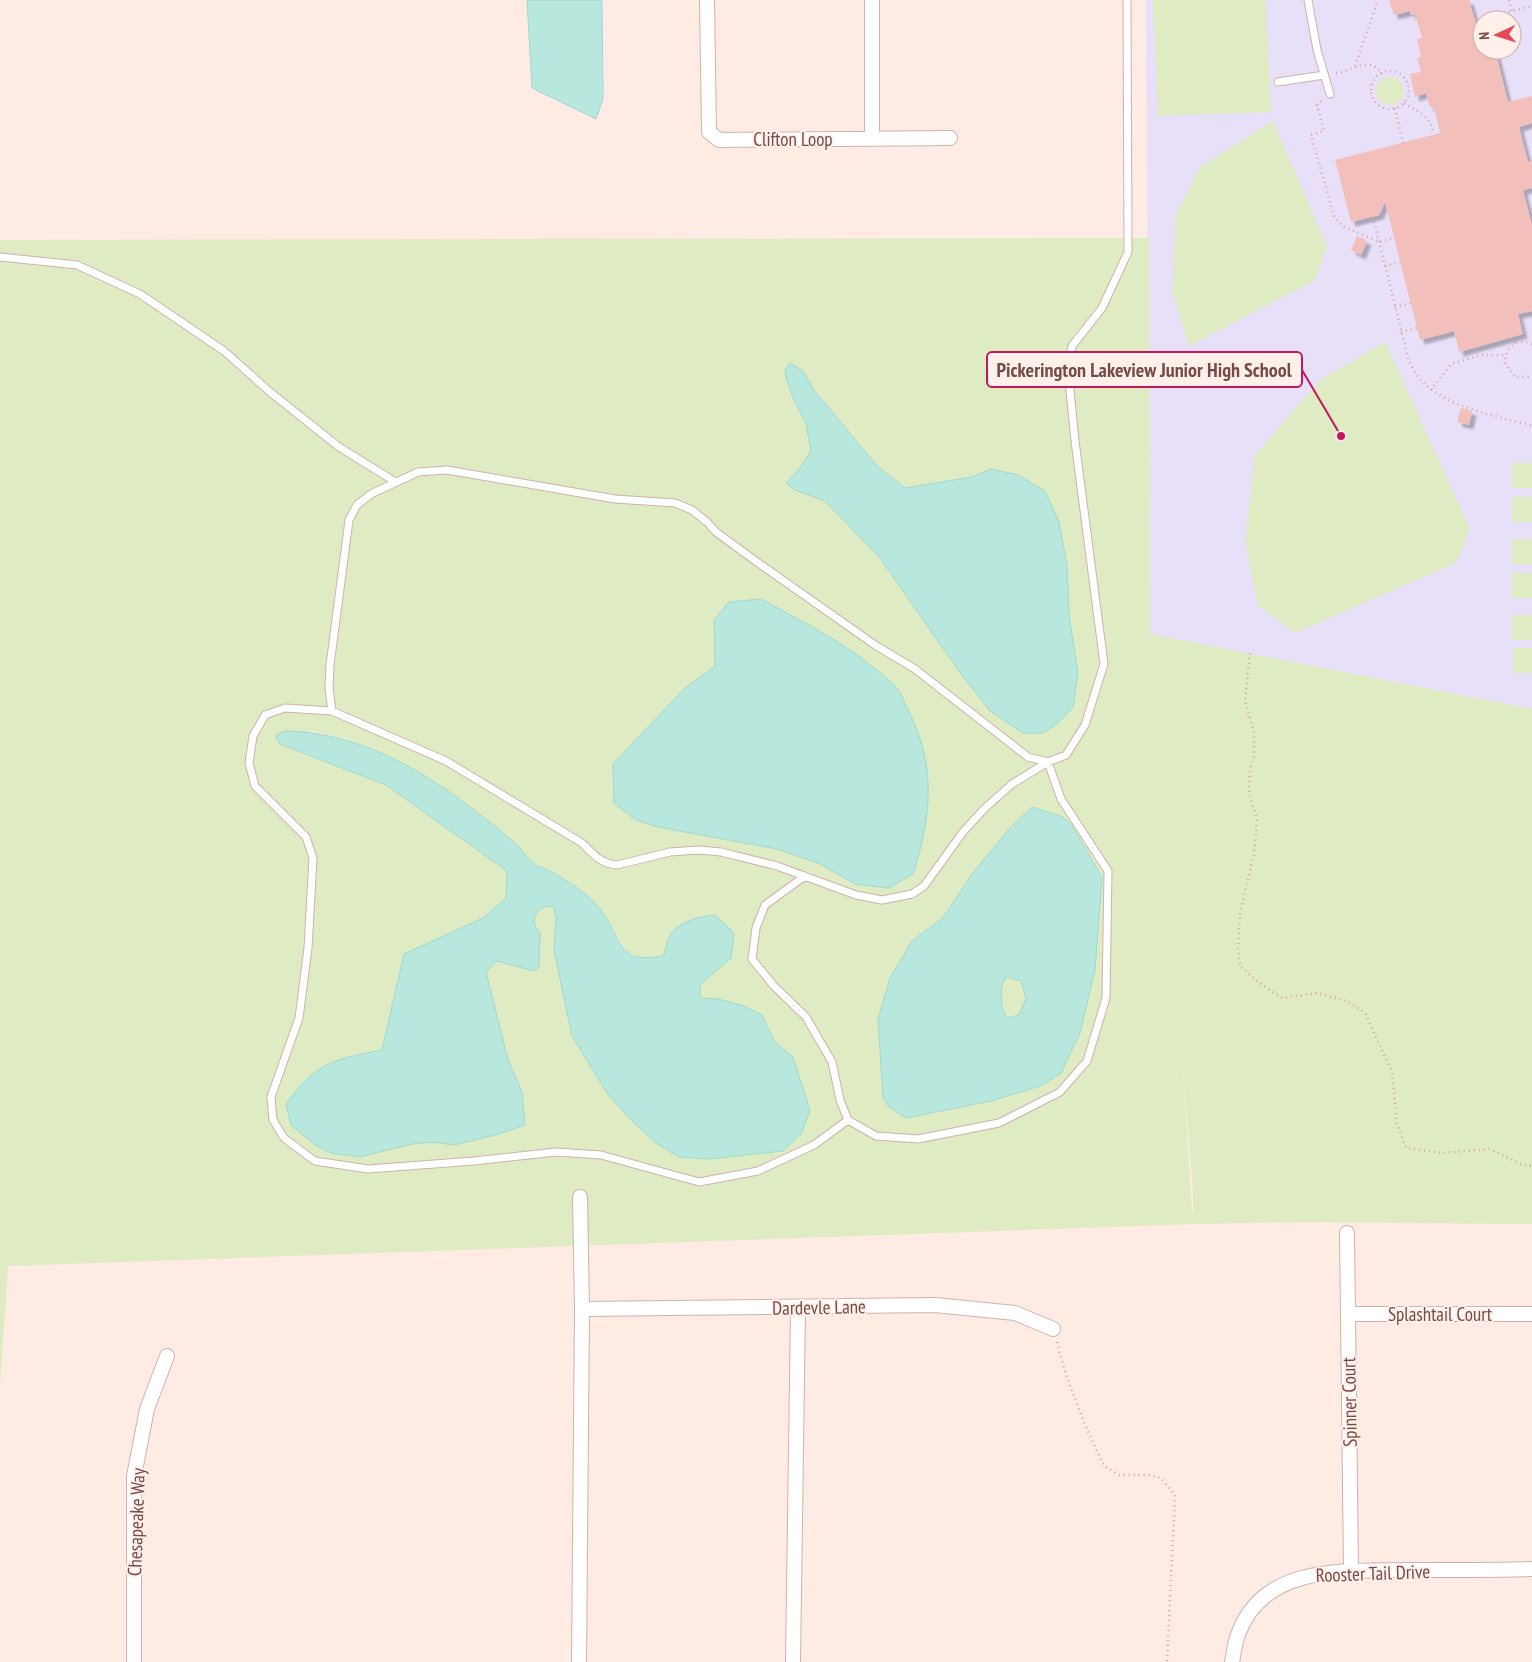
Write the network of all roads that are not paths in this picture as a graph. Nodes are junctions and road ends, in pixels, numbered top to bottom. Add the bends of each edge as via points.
1 (707, 0) edge
2 (872, 0) edge
3 (1127, 0) edge
4 (1308, 0) edge
5 (1324, 75) junction
6 (1278, 82) dead end
7 (1330, 94) road end
8 (950, 138) dead end
9 (872, 139) junction
10 (0, 257) edge
11 (394, 481) junction
12 (332, 711) junction
13 (1048, 762) junction
14 (805, 876) junction
15 (848, 1120) junction
16 (580, 1197) dead end
17 (1347, 1233) dead end
18 (798, 1308) junction
19 (582, 1309) junction
20 (1348, 1314) junction
21 (1532, 1314) edge
22 (1053, 1329) road end
23 (167, 1356) dead end
24 (1532, 1569) edge
25 (1351, 1570) junction
26 (134, 1662) edge
27 (579, 1662) edge
28 (792, 1662) edge
29 (1232, 1662) edge

1 - 9 street, Clifton Loop via 709,132 720,140
2 - 9 street
3 - 13 lane via 1128,252 1102,308 1072,346 1068,370 1074,441 1104,664 1085,725 1066,755
4 - 5 lane
5 - 6 lane
5 - 7 lane
8 - 9 street
10 - 11 lane via 77,265 140,294 224,351 339,447
11 - 12 lane via 356,504 349,520 330,666
11 - 13 lane via 418,472 447,470 615,500 675,503 692,510 757,562 875,645 915,669 1028,757
12 - 14 lane via 446,761 582,843 608,864 699,850 750,858
12 - 15 lane via 285,708 264,715 253,736 249,763 255,786 306,837 313,858 308,948 299,1018 271,1097 272,1120 284,1138 315,1161 368,1169 556,1152 601,1155 699,1182 758,1170 814,1145
13 - 14 lane via 1012,784 984,809 924,886 912,894 882,900 856,895
13 - 15 lane via 1061,799 1108,871 1106,998 1087,1061 1060,1092 998,1123 918,1139 876,1136
14 - 15 lane via 765,905 756,928 752,959 806,1017 832,1062
16 - 19 street
17 - 20 street, Spinner Court
18 - 19 street, Dardevle Lane
18 - 22 street, Dardevle Lane via 935,1305 1015,1313
18 - 28 street
19 - 27 street
20 - 21 street, Splashtail Court
20 - 25 street, Spinner Court
23 - 26 street, Chesapeake Way via 148,1409 134,1476
24 - 25 street, Rooster Tail Drive
25 - 29 street, Rooster Tail Drive via 1299,1577 1273,1591 1248,1616 1239,1633

